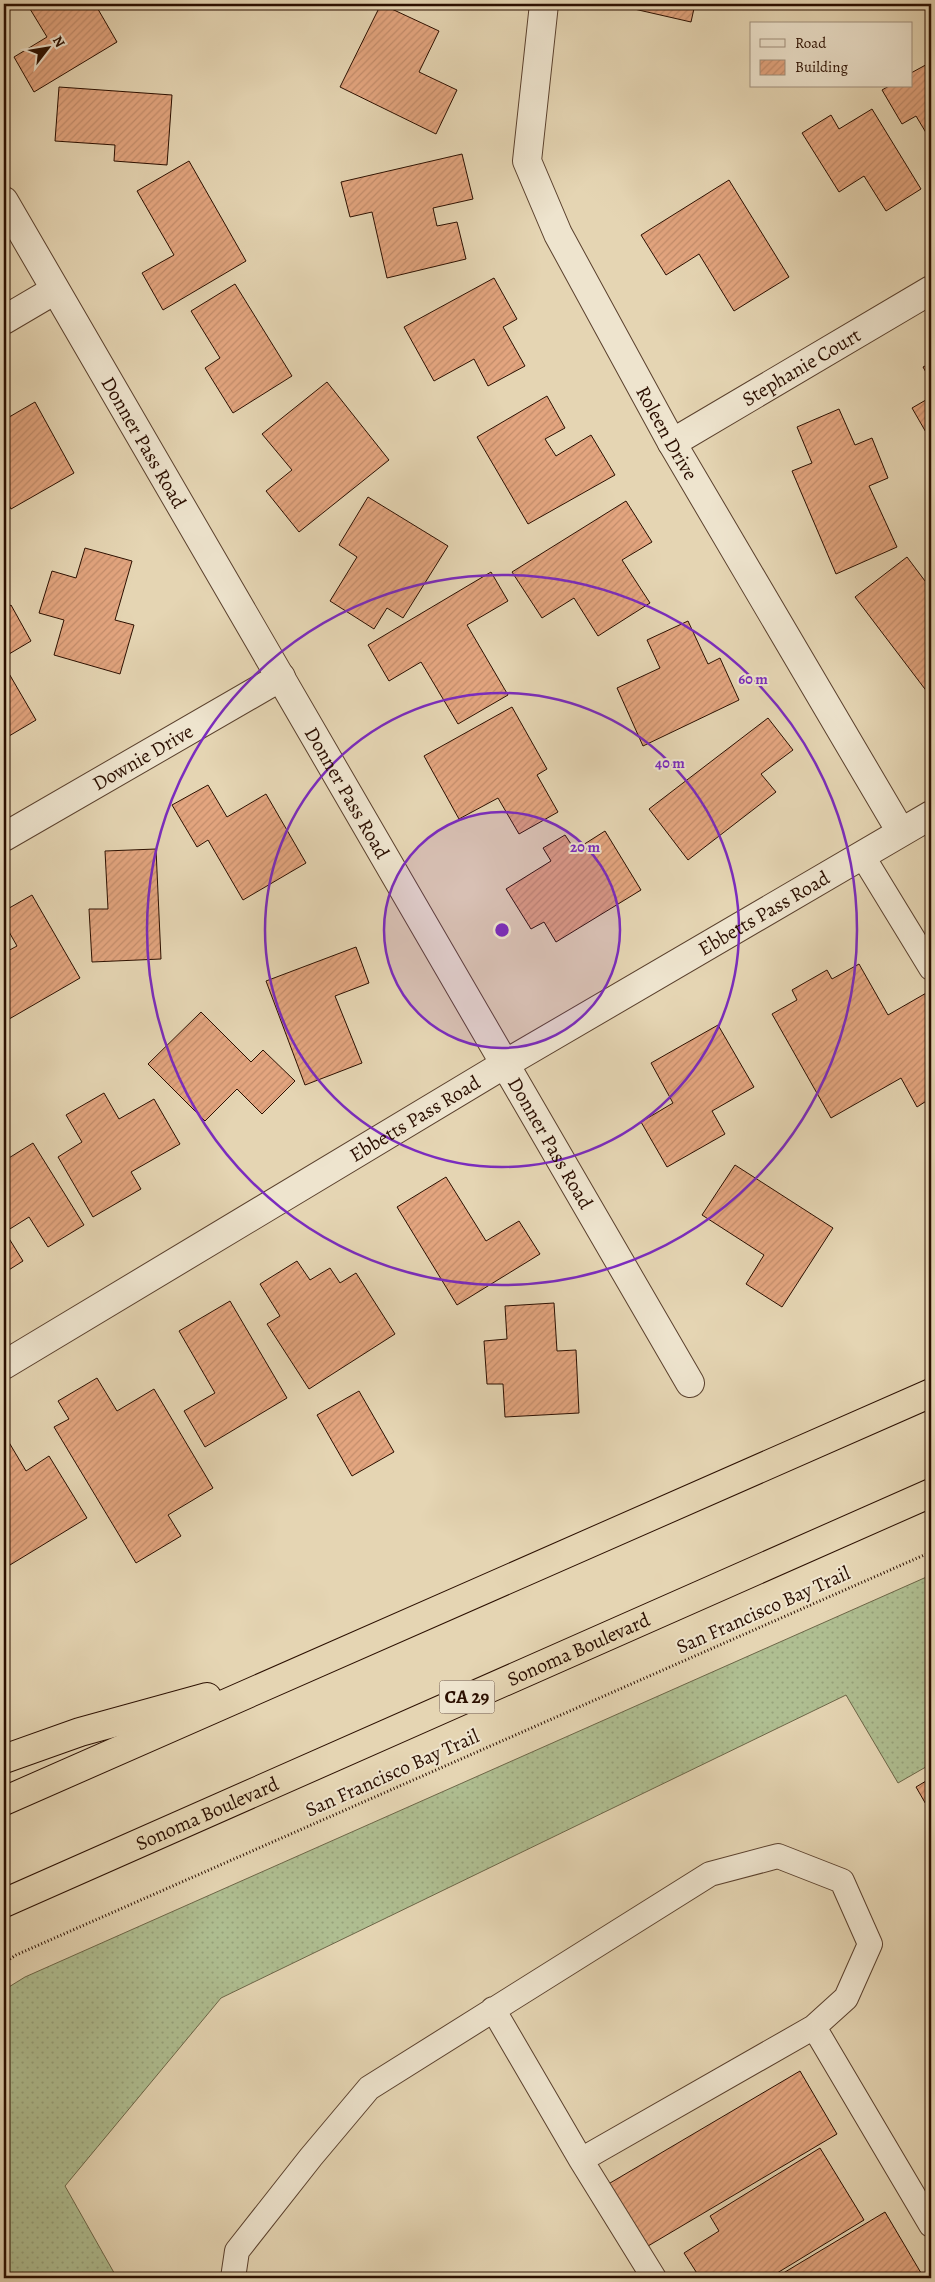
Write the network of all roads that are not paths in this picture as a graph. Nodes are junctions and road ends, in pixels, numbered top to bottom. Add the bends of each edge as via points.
1 (544, 4) edge
2 (4, 201) edge
3 (55, 290) junction
4 (931, 290) edge
5 (4, 320) edge
6 (672, 443) junction
7 (281, 676) junction
8 (931, 815) edge
9 (901, 832) junction
10 (4, 837) edge
11 (862, 855) junction
12 (931, 968) edge
13 (505, 1064) junction
14 (4, 1365) edge
15 (690, 1383) dead end
16 (931, 1393) edge
17 (931, 1493) edge
18 (292, 1674) junction
19 (4, 1759) edge
20 (4, 1801) edge
21 (4, 1903) edge
22 (493, 2009) junction
23 (814, 2027) junction
24 (581, 2160) junction
25 (931, 2226) edge
26 (233, 2278) edge
27 (654, 2278) edge

1 - 6 street, Roleen Drive via 527,160 558,234
2 - 3 street, Donner Pass Road
3 - 5 street
3 - 7 street, Donner Pass Road
4 - 6 street, Stephanie Court
6 - 9 street, Roleen Drive
7 - 10 street, Downie Drive
7 - 13 street, Donner Pass Road
8 - 9 street, Ebbetts Pass Road
9 - 11 street, Ebbetts Pass Road
11 - 12 lane
11 - 13 street, Ebbetts Pass Road
13 - 14 street, Ebbetts Pass Road
13 - 15 street, Donner Pass Road
16 - 18 highway
17 - 21 highway, Sonoma Boulevard / CA 29
18 - 19 highway via 80,1732
18 - 20 highway
22 - 23 lane via 710,1874 778,1856 842,1881 870,1944 846,1998
22 - 24 lane
22 - 26 lane via 369,2088 237,2251
23 - 24 lane
23 - 25 lane
24 - 27 lane

